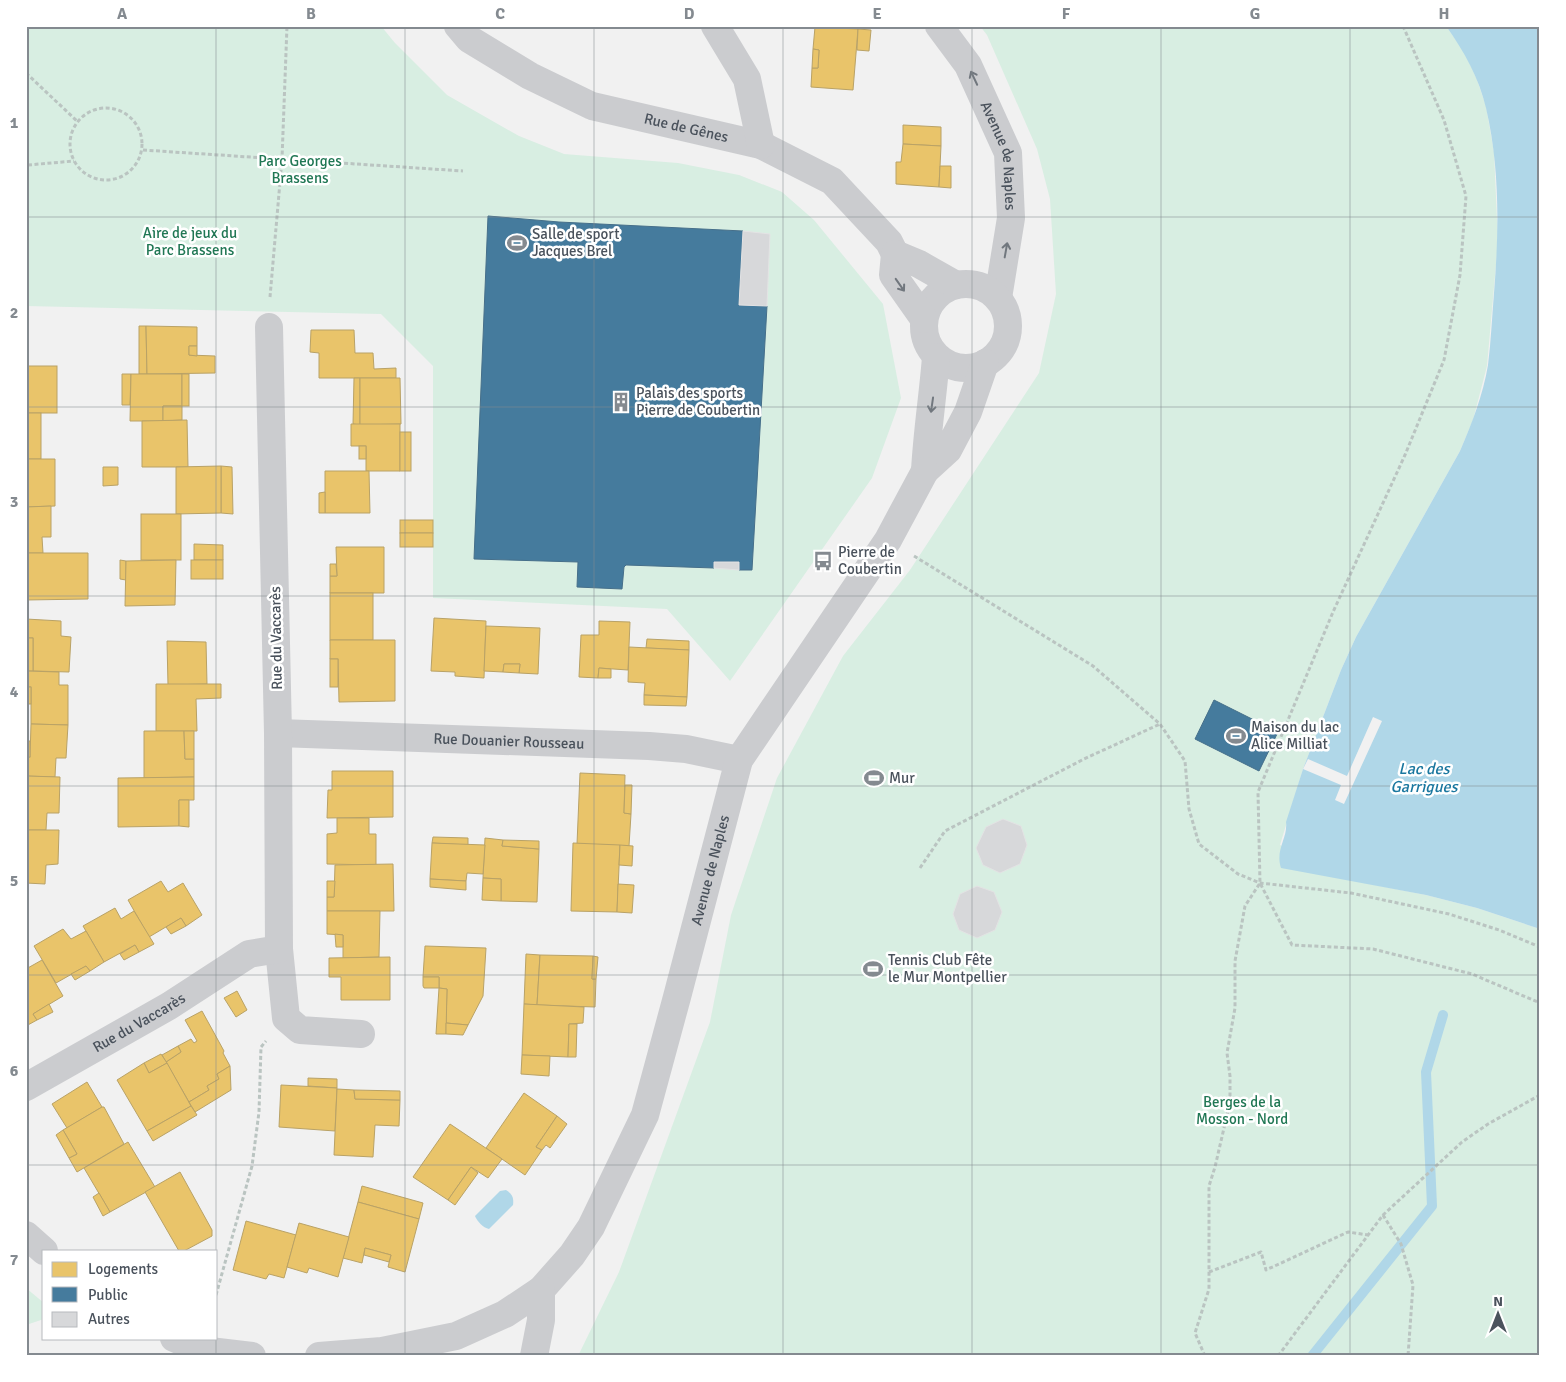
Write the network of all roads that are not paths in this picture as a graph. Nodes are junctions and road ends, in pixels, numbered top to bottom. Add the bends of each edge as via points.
1 (458, 26) edge
2 (715, 26) edge
3 (939, 26) edge
4 (761, 145) junction
5 (895, 254) junction
6 (956, 285) junction
7 (998, 298) junction
8 (924, 319) junction
9 (270, 327) road end
10 (936, 356) junction
11 (985, 364) junction
12 (925, 471) junction
13 (278, 733) junction
14 (739, 760) junction
15 (279, 949) junction
16 (361, 1034) dead end
17 (26, 1087) edge
18 (26, 1235) edge
19 (43, 1250) edge
20 (541, 1290) junction
21 (177, 1340) edge
22 (200, 1353) edge
23 (252, 1356) edge
24 (319, 1356) edge
25 (534, 1356) edge

1 - 4 street, Rue de Gênes via 469,39 530,76 592,106
2 - 4 street via 748,79
7 -> 3 street, Avenue de Naples via 1012,218 1008,153 968,65
4 - 5 street, Rue de Gênes via 832,181 889,242
5 - 6 street
5 -> 8 street via 893,275
6 - 7 street via 971,284
6 - 8 street via 943,290 928,306
7 - 11 street via 1007,315 1008,330 1004,344
8 - 10 street via 929,347
9 - 13 street, Rue du Vaccarès
10 - 11 street via 959,368
10 -> 12 street, Avenue de Naples
11 - 12 street, Avenue de Naples via 968,412 948,450
12 - 14 street, Avenue de Naples via 888,540
13 - 14 street, Rue Douanier Rousseau via 650,746 686,749
13 - 15 street, Rue du Vaccarès
14 - 20 street, Avenue de Naples via 645,1115 591,1227 572,1255
15 - 16 street, Rue du Vaccarès via 286,1018 300,1030
15 - 17 street, Rue du Vaccarès via 250,954 169,1006
18 - 19 street
20 - 24 street, Avenue de Naples via 505,1314 456,1336 382,1351
20 - 25 street via 541,1320
21 - 22 street
22 - 23 street

